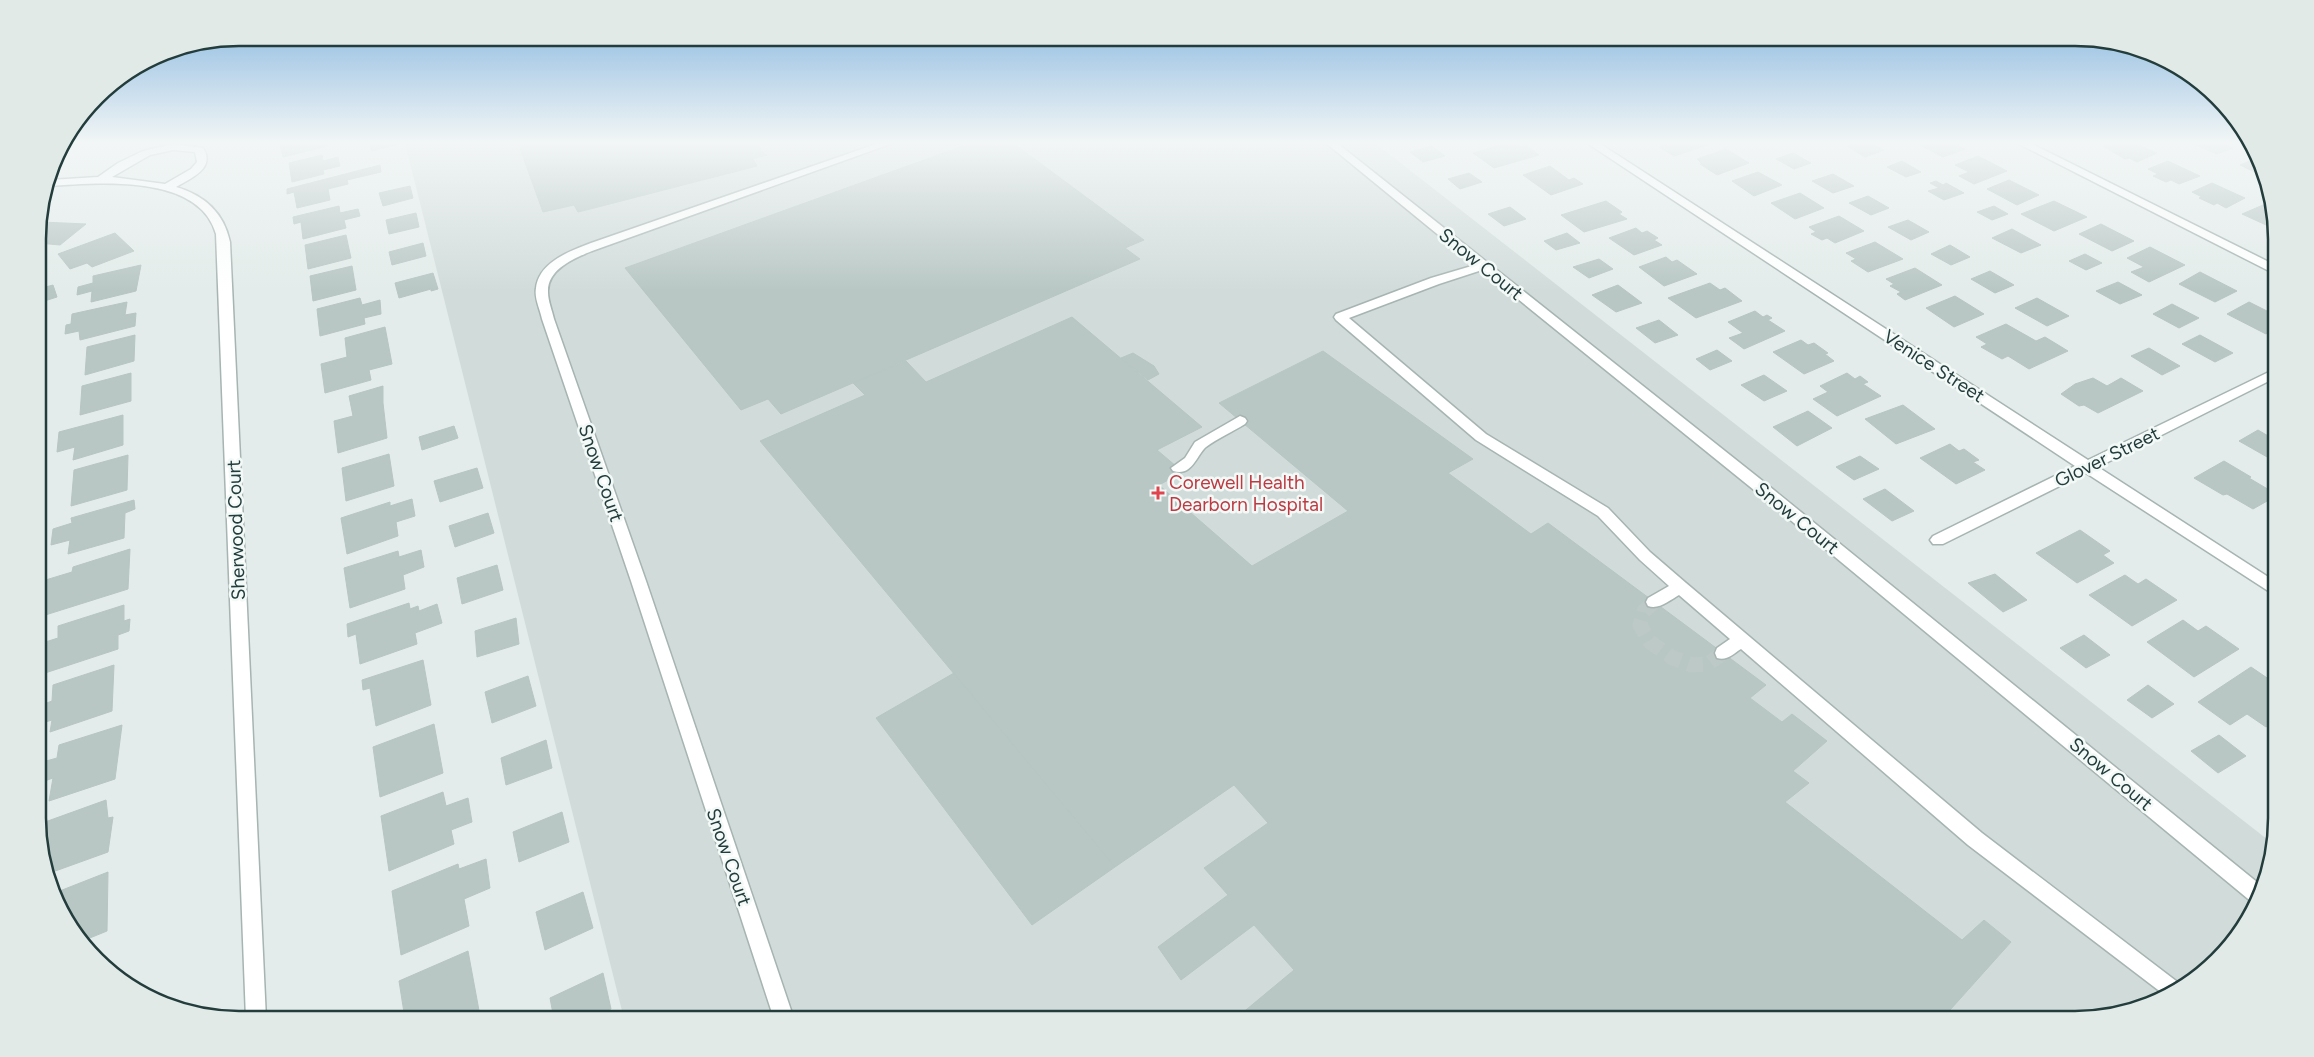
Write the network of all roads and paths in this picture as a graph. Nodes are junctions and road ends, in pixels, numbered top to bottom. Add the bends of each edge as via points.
1 (177, 192) edge
2 (746, 192) edge
3 (1392, 192) edge
4 (1667, 192) edge
5 (2120, 192) edge
6 (1482, 266) junction
7 (2268, 266) edge
8 (2268, 377) edge
9 (1240, 421) dead end
10 (1178, 468) dead end
11 (2088, 468) junction
12 (1938, 540) dead end
13 (2268, 585) edge
14 (1680, 587) junction
15 (1654, 602) tunnel mouth
16 (1741, 640) junction
17 (1723, 652) tunnel mouth
18 (2253, 891) edge
19 (2169, 986) edge
20 (256, 1011) edge
21 (781, 1011) edge

1 - 20 street, Sherwood Court via 210,211 220,224 224,242
2 - 21 street, Snow Court via 595,245 558,264 542,285 548,319 660,642
3 - 6 street, Snow Court
4 - 11 street, Venice Street
5 - 7 street
6 - 14 street via 1435,280 1340,317 1458,420 1603,512
6 - 18 street, Snow Court via 1759,486
8 - 11 street, Glover Street
9 - 10 street via 1200,445 1190,461
11 - 12 street, Glover Street
11 - 13 street, Venice Street
14 - 15 street
14 - 16 street
16 - 17 street
16 - 19 street via 1975,839

